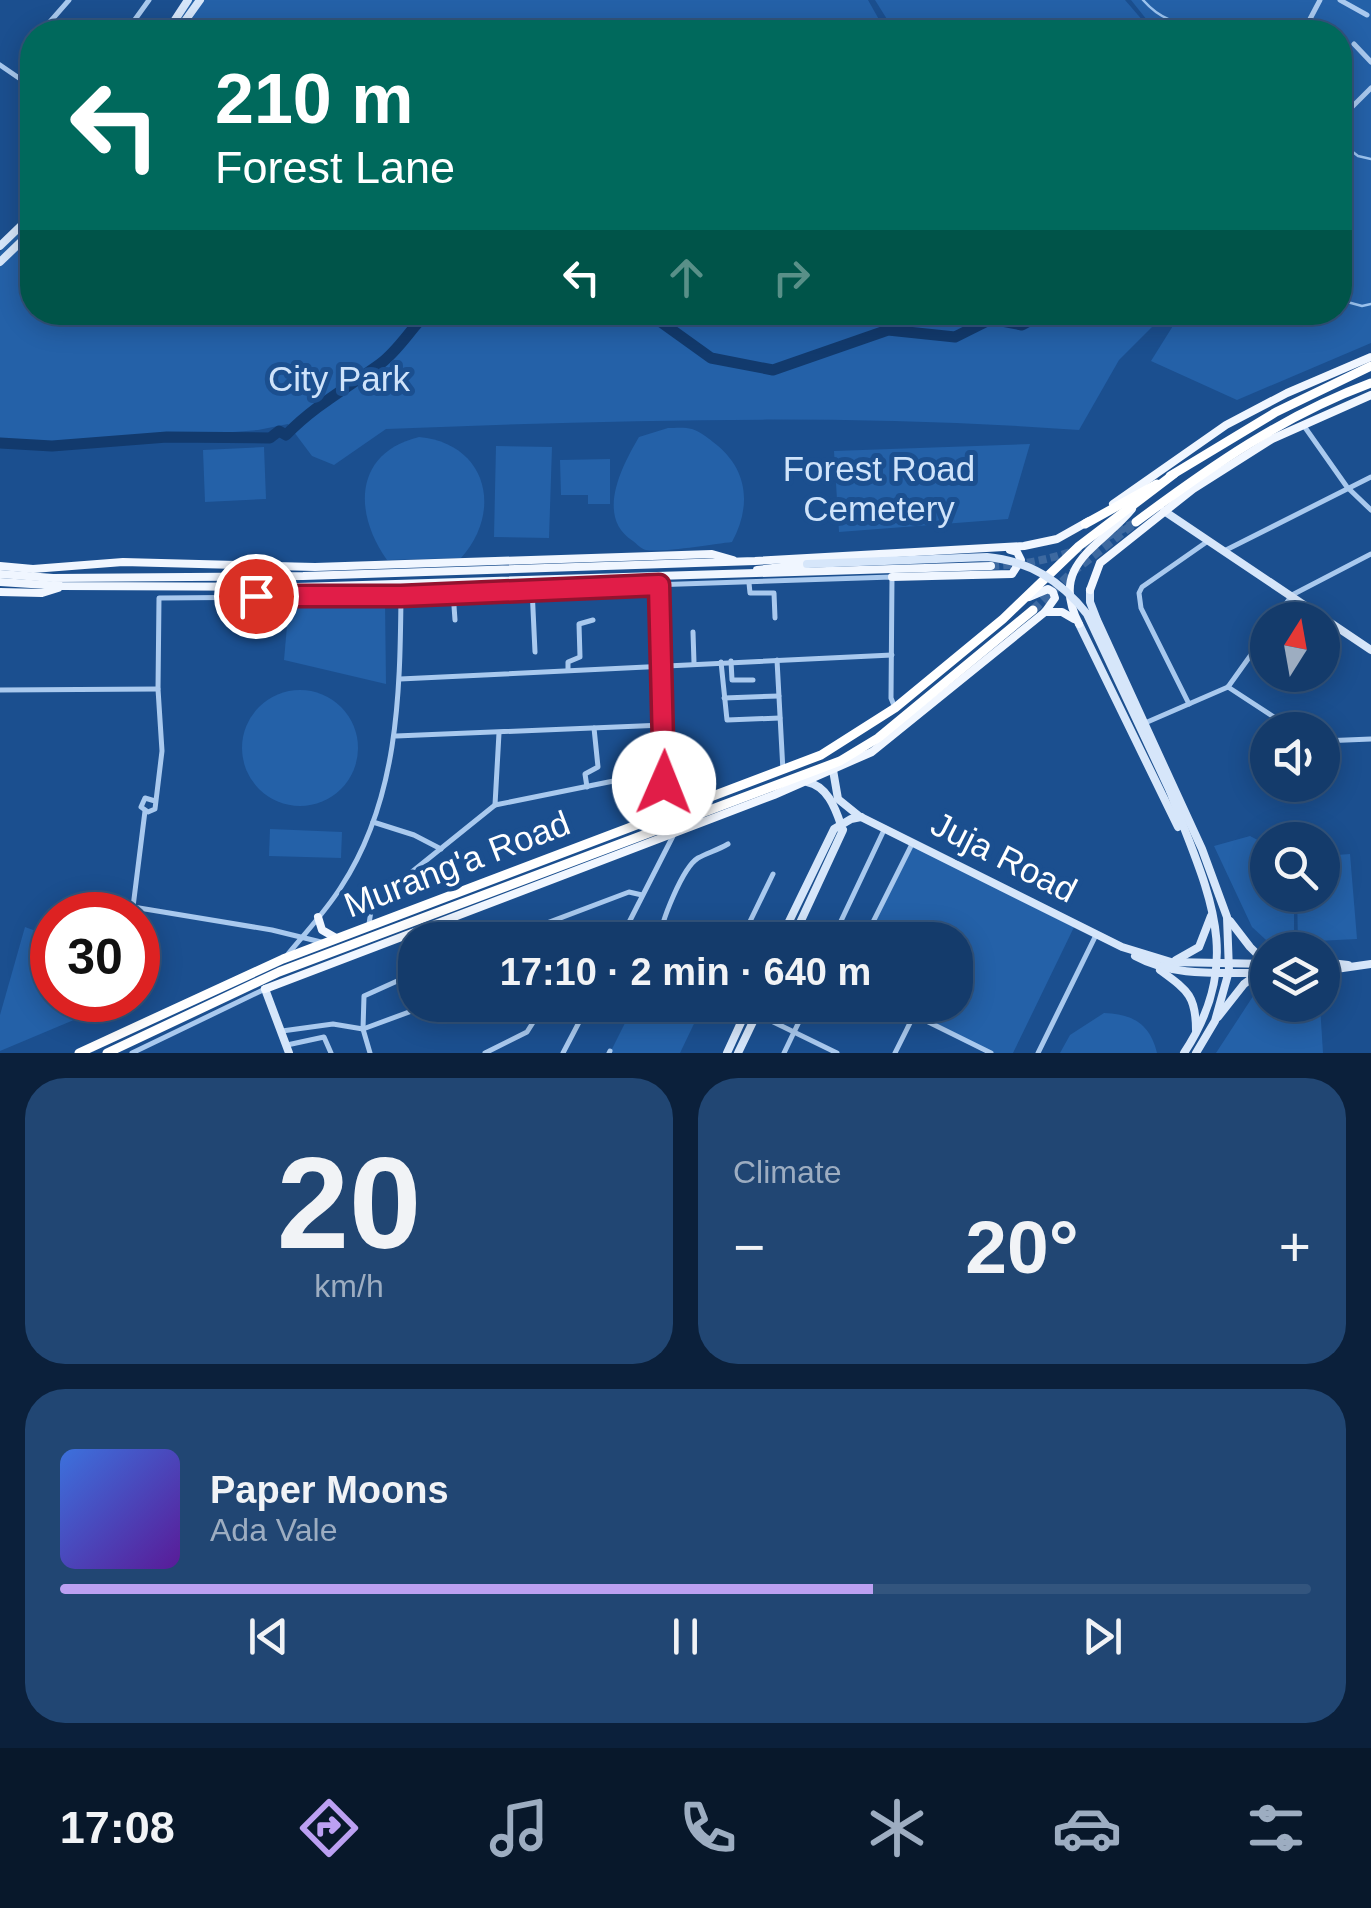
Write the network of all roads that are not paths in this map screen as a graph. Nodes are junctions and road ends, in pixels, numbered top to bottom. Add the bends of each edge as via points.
1 (69, 0) edge
2 (1340, 0) edge
3 (195, 1) edge
4 (1366, 15) dead end
5 (51, 20) edge
6 (178, 20) edge
7 (1354, 44) dead end
8 (1371, 62) edge
9 (1371, 88) edge
10 (1352, 107) edge
11 (20, 227) edge
12 (20, 243) edge
13 (0, 246) edge
14 (0, 262) edge
15 (1371, 357) edge
16 (1368, 367) edge
17 (1371, 383) edge
18 (1371, 395) edge
19 (1302, 424) junction
20 (1174, 474) junction
21 (1371, 477) edge
22 (1346, 487) junction
23 (1134, 506) junction
24 (1371, 510) edge
25 (1164, 511) junction
26 (1136, 522) dead end
27 (1085, 524) junction
28 (1208, 540) junction
29 (1001, 548) junction
30 (1224, 551) junction
31 (1371, 554) edge
32 (755, 561) junction
33 (736, 562) junction
34 (808, 564) junction
35 (0, 566) edge
36 (991, 566) tunnel mouth
37 (80, 573) junction
38 (705, 575) junction
39 (892, 577) junction
40 (4, 579) edge
41 (773, 582) junction
42 (749, 583) junction
43 (659, 585) junction
44 (62, 586) junction
45 (532, 588) junction
46 (0, 592) edge
47 (453, 592) junction
48 (774, 594) junction
49 (1292, 595) junction
50 (401, 596) junction
51 (1024, 599) junction
52 (1287, 602) edge
53 (1033, 610) tunnel mouth
54 (1046, 612) junction
55 (774, 618) dead end
56 (455, 620) dead end
57 (594, 620) dead end
58 (1097, 620) junction
59 (1079, 624) junction
60 (693, 632) dead end
61 (1371, 650) edge
62 (535, 652) dead end
63 (892, 655) junction
64 (1250, 656) edge
65 (777, 660) junction
66 (732, 661) junction
67 (721, 662) junction
68 (694, 663) junction
69 (662, 664) junction
70 (568, 669) junction
71 (400, 679) junction
72 (753, 680) dead end
73 (1228, 687) junction
74 (158, 689) junction
75 (0, 690) edge
76 (778, 696) junction
77 (724, 698) junction
78 (1190, 704) junction
79 (896, 708) junction
80 (1266, 712) edge
81 (780, 718) junction
82 (1145, 723) junction
83 (664, 725) junction
84 (594, 728) junction
85 (498, 732) junction
86 (396, 736) junction
87 (1371, 740) edge
88 (1340, 741) edge
89 (846, 761) junction
90 (833, 770) junction
91 (664, 771) junction
92 (783, 771) junction
93 (806, 782) junction
94 (586, 787) junction
95 (1170, 791) junction
96 (155, 801) junction
97 (495, 805) junction
98 (145, 811) junction
99 (664, 815) junction
100 (861, 817) junction
101 (373, 822) junction
102 (873, 823) junction
103 (842, 827) junction
104 (885, 828) junction
105 (676, 831) junction
106 (914, 842) junction
107 (728, 844) dead end
108 (441, 848) junction
109 (1202, 849) junction
110 (1192, 853) junction
111 (774, 874) dead end
112 (642, 895) junction
113 (1212, 908) junction
114 (1228, 917) junction
115 (318, 918) junction
116 (550, 922) edge
117 (629, 922) edge
118 (662, 922) edge
119 (751, 922) edge
120 (789, 922) edge
121 (800, 922) edge
122 (841, 922) edge
123 (873, 922) edge
124 (369, 927) junction
125 (302, 936) junction
126 (1096, 936) junction
127 (339, 938) junction
128 (327, 944) junction
129 (1122, 947) junction
130 (1250, 947) edge
131 (284, 959) junction
132 (1171, 962) junction
133 (1340, 964) edge
134 (1371, 964) edge
135 (1153, 965) junction
136 (1250, 965) edge
137 (1348, 965) junction
138 (1229, 967) junction
139 (1340, 967) edge
140 (1216, 968) junction
141 (1250, 971) edge
142 (398, 981) edge
143 (1250, 981) edge
144 (265, 989) junction
145 (398, 1016) edge
146 (1215, 1020) junction
147 (535, 1022) edge
148 (579, 1022) edge
149 (742, 1022) edge
150 (753, 1022) edge
151 (777, 1022) edge
152 (798, 1022) edge
153 (911, 1022) edge
154 (928, 1022) edge
155 (363, 1029) junction
156 (282, 1031) junction
157 (793, 1033) junction
158 (1196, 1035) junction
159 (286, 1050) edge
160 (79, 1053) edge
161 (108, 1053) edge
162 (132, 1053) edge
163 (331, 1053) edge
164 (370, 1053) edge
165 (486, 1053) edge
166 (563, 1053) edge
167 (728, 1053) edge
168 (738, 1053) edge
169 (784, 1053) edge
170 (837, 1053) edge
171 (896, 1053) edge
172 (992, 1053) edge
173 (1038, 1053) edge
174 (1184, 1053) edge
175 (1196, 1053) edge

1 - 5 street
2 - 4 street
3 - 6 main road
7 - 8 street
9 - 10 street
11 - 13 main road
12 - 14 main road
15 - 27 main road via 1226,425
16 - 20 highway, Murang'a Road via 1276,412
17 - 26 highway via 1242,446
18 - 19 main road
19 - 22 street
19 - 25 main road
20 - 23 highway, Murang'a Road
20 - 27 highway, Murang'a Road
21 - 22 street
22 - 24 street
22 - 30 street
23 - 51 highway, Murang'a Road
23 - 59 main road, Murang'a Road via 1076,565 1070,606
25 - 28 main road
25 - 58 main road via 1100,564 1090,590
27 - 29 main road via 1057,539
28 - 30 main road
28 - 78 street via 1139,593
29 - 32 main road
29 - 39 main road via 1020,555 1016,572
30 - 49 main road
31 - 49 street
32 - 33 main road
32 - 34 main road
33 - 37 main road via 302,576
33 - 37 main road via 712,554 315,567 123,562
34 - 38 main road
34 - 95 main road, bridge via 988,557 1052,578 1086,614
35 - 37 main road
36 - 38 main road
37 - 40 main road
38 - 44 main road
39 - 41 street
39 - 63 street
40 - 44 main road
41 - 42 street
41 - 48 street
42 - 43 street
42 - 48 street via 750,594
43 - 45 street
43 - 69 street
44 - 46 main road
45 - 47 street
45 - 62 street
47 - 50 street
47 - 56 street
48 - 55 street
49 - 52 street
49 - 61 main road
50 - 71 street
50 - 74 street via 159,598
51 - 54 main road via 1051,590 1056,598
51 - 79 highway, Murang'a Road
53 - 89 highway, Murang'a Road
54 - 59 main road via 1062,612
54 - 89 main road via 886,743
57 - 70 street via 579,624 580,658 568,662
58 - 59 main road via 1088,616
58 - 82 main road
59 - 110 main road
60 - 68 street
63 - 65 street
63 - 79 street via 890,698
64 - 73 street
65 - 66 street
65 - 76 street
66 - 67 street
66 - 72 street via 732,680
67 - 68 street
67 - 77 street
68 - 69 street
69 - 70 street
69 - 83 street
70 - 71 street
71 - 86 street
73 - 78 street
73 - 80 street
74 - 75 street
74 - 96 street via 162,751
76 - 77 street
76 - 81 street
77 - 81 street via 727,720
78 - 82 street
79 - 92 highway, Murang'a Road via 844,743
81 - 92 street
82 - 109 main road
83 - 84 street
83 - 91 street
84 - 85 street
84 - 94 street via 598,767 585,774
85 - 86 street
85 - 97 street
86 - 101 street
87 - 88 street
89 - 90 main road, Murang'a Road
89 - 161 highway, Murang'a Road via 279,972
90 - 93 main road, Murang'a Road
90 - 100 main road, Juja Road via 838,799
91 - 94 street
91 - 99 street
92 - 99 highway, Murang'a Road
93 - 103 main road via 830,798
93 - 105 main road, Murang'a Road
94 - 97 street
95 - 109 main road
95 - 110 main road
96 - 98 street via 154,811
96 - 98 street via 143,799
97 - 108 street
98 - 125 street via 133,907
99 - 124 highway, Murang'a Road
100 - 102 main road, Juja Road
100 - 103 main road
101 - 108 street
101 - 115 street
102 - 103 main road
102 - 104 main road, Juja Road
103 - 120 main road via 834,829
103 - 121 main road
104 - 106 main road, Juja Road
104 - 122 street
105 - 112 street
105 - 144 main road, Murang'a Road
106 - 123 street
106 - 126 main road, Juja Road
107 - 118 street via 690,866
108 - 124 street via 372,904
109 - 114 main road
110 - 113 main road
111 - 119 street
112 - 116 street via 630,892
112 - 117 street
113 - 132 main road via 1199,947
113 - 140 main road
114 - 130 main road
114 - 138 main road
115 - 125 street
115 - 127 main road via 322,930
124 - 127 highway, Murang'a Road
125 - 128 street
125 - 131 street
126 - 129 main road, Juja Road
126 - 173 street
127 - 128 highway, Murang'a Road
128 - 131 highway, Murang'a Road
129 - 132 main road, Juja Road
129 - 135 main road, Juja Road
131 - 160 highway, Murang'a Road
132 - 140 main road, Juja Road
133 - 137 main road
134 - 137 main road
135 - 140 main road, Juja Road
135 - 158 main road via 1190,995
136 - 138 main road, Juja Road
137 - 139 main road
138 - 140 main road, Juja Road
138 - 141 main road, Juja Road
138 - 146 main road
140 - 158 main road
142 - 155 street via 364,996
143 - 146 main road
144 - 156 main road
144 - 162 street, Murang'a Road
145 - 155 street
146 - 175 main road
147 - 165 street
148 - 166 street
149 - 167 main road
150 - 168 main road
151 - 157 street
152 - 157 street
153 - 171 street
154 - 172 street
155 - 156 street via 333,1024
155 - 164 street
156 - 159 main road
157 - 169 street
157 - 170 street
158 - 174 main road
159 - 163 street via 324,1037

